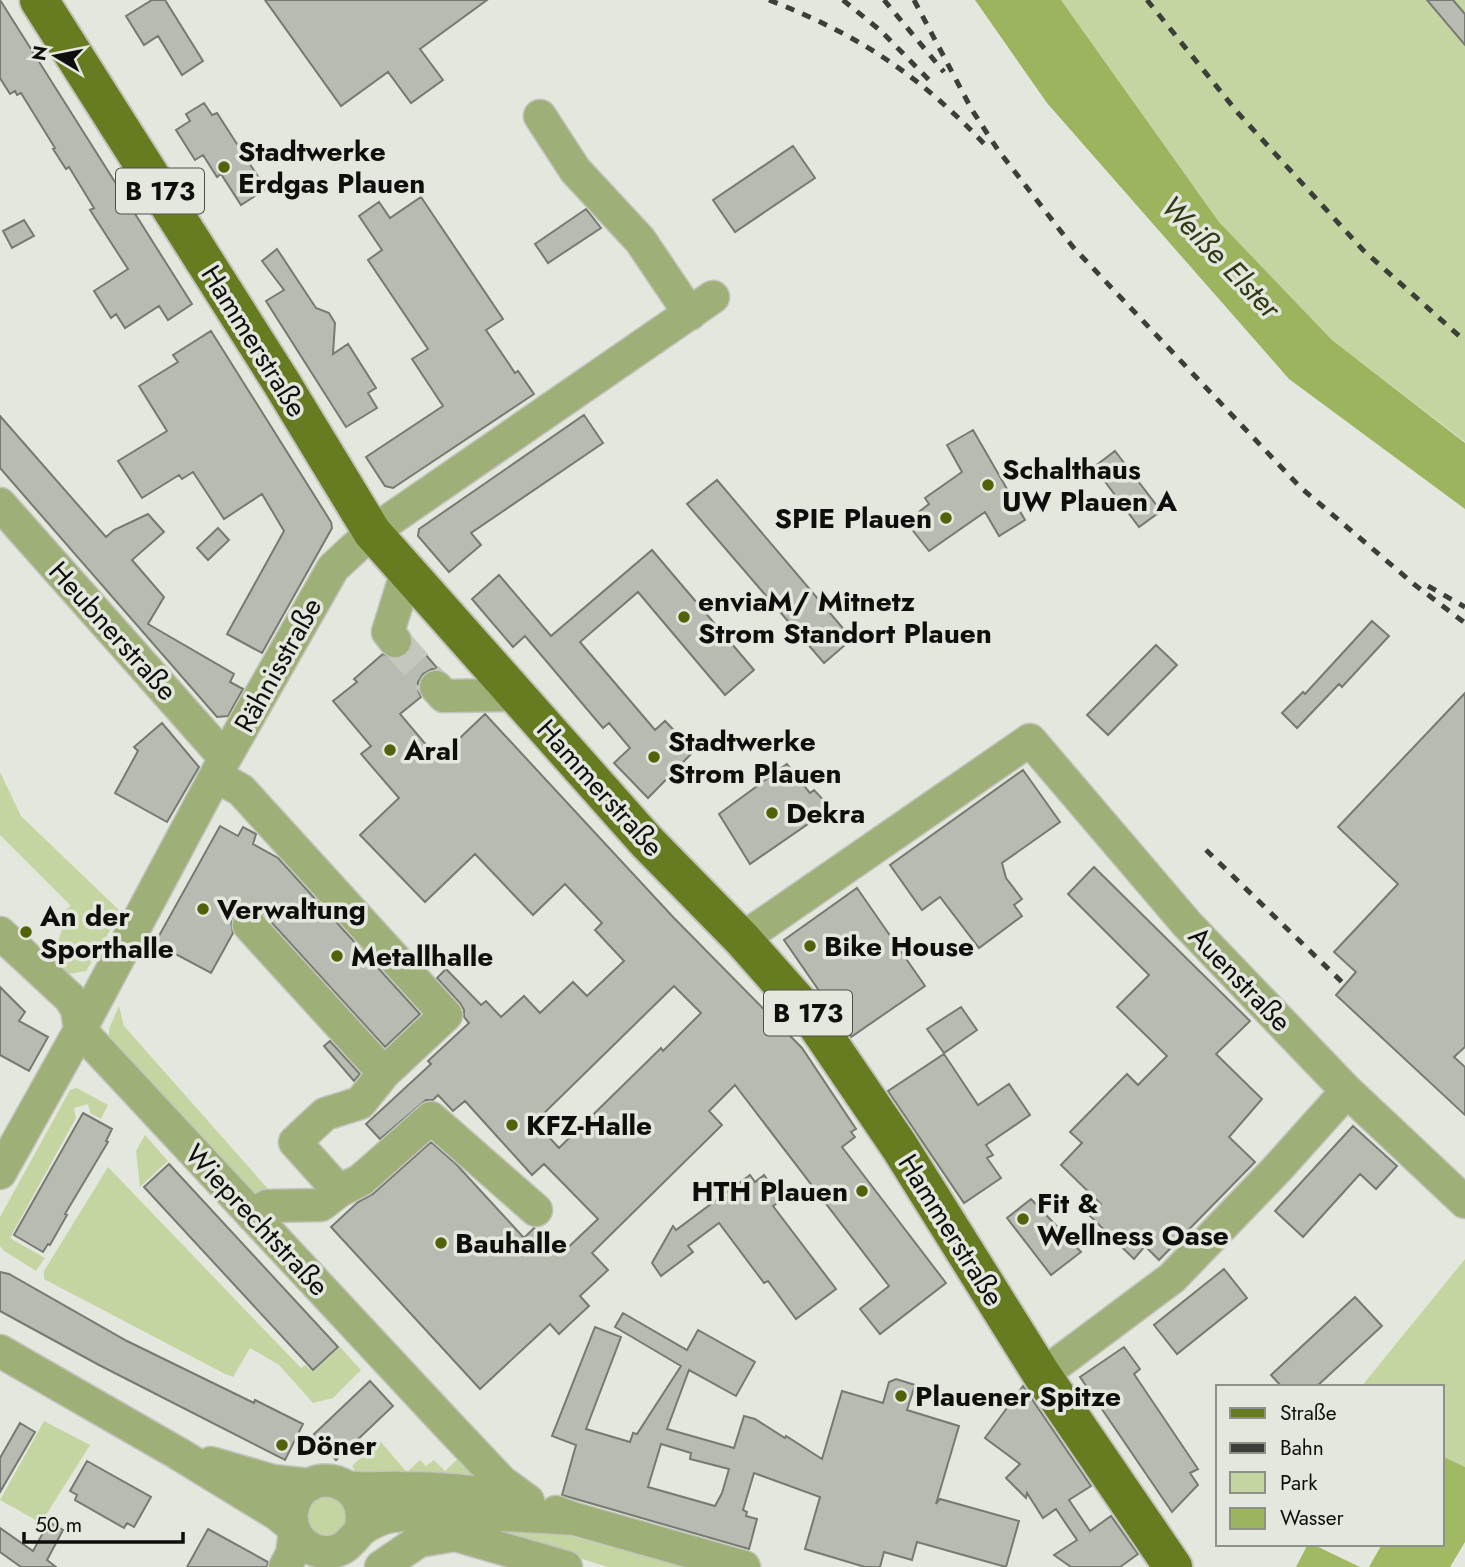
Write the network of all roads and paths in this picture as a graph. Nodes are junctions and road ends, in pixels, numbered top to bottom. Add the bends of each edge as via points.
1 (38, 0) edge
2 (540, 116) dead end
3 (0, 504) edge
4 (372, 532) junction
5 (407, 572) junction
6 (396, 641) tunnel mouth
7 (436, 687) tunnel mouth
8 (517, 695) junction
9 (220, 767) junction
10 (249, 925) dead end
11 (0, 933) edge
12 (742, 939) junction
13 (80, 1030) junction
14 (384, 1073) junction
15 (1347, 1091) junction
16 (0, 1173) edge
17 (339, 1192) junction
18 (1465, 1202) edge
19 (536, 1210) dead end
20 (254, 1216) junction
21 (0, 1351) edge
22 (1042, 1375) junction
23 (179, 1454) junction
24 (310, 1485) junction
25 (348, 1487) junction
26 (528, 1501) junction
27 (575, 1519) junction
28 (294, 1530) junction
29 (360, 1531) junction
30 (320, 1560) edge
31 (285, 1567) edge
32 (381, 1567) edge
33 (566, 1567) edge
34 (744, 1567) edge
35 (1173, 1567) edge

1 - 4 main road, Hammerstraße / B 173
2 - 4 street, Rähnisstraße via 575,170 702,305
3 - 9 street, Heubnerstraße
4 - 5 main road, Hammerstraße / B 173
4 - 9 street, Rähnisstraße via 333,568
5 - 6 street via 388,632
5 - 8 main road, Hammerstraße / B 173
7 - 8 street via 444,696
8 - 12 main road, Hammerstraße / B 173 via 647,842
9 - 13 street, Rähnisstraße
9 - 14 street, Heubnerstraße via 446,1015
10 - 14 street
11 - 13 street, Wieprechtstraße via 70,998
12 - 15 street, Auenstraße via 1030,740 1187,924
12 - 22 main road, Hammerstraße / B 173 via 813,1018
13 - 16 street, Rähnisstraße
13 - 20 street, Wieprechtstraße
14 - 17 street via 360,1103 325,1114 295,1142
15 - 18 street, Auenstraße
15 - 22 street via 1172,1278
17 - 19 street via 360,1180 431,1118
17 - 20 street via 321,1205 267,1206
20 - 26 street, Wieprechtstraße via 502,1482
21 - 23 street
22 - 35 main road, Hammerstraße / B 173
23 - 24 street via 273,1480
23 - 28 street via 277,1514
24 - 25 street via 334,1481
24 - 28 street via 293,1504
25 - 26 street via 434,1489
25 - 29 street via 362,1507
26 - 27 street
27 - 29 street via 410,1515 389,1517
27 - 34 street
28 - 30 street
28 - 31 street via 292,1554
29 - 30 street via 344,1548
32 - 33 street via 419,1541 455,1535

